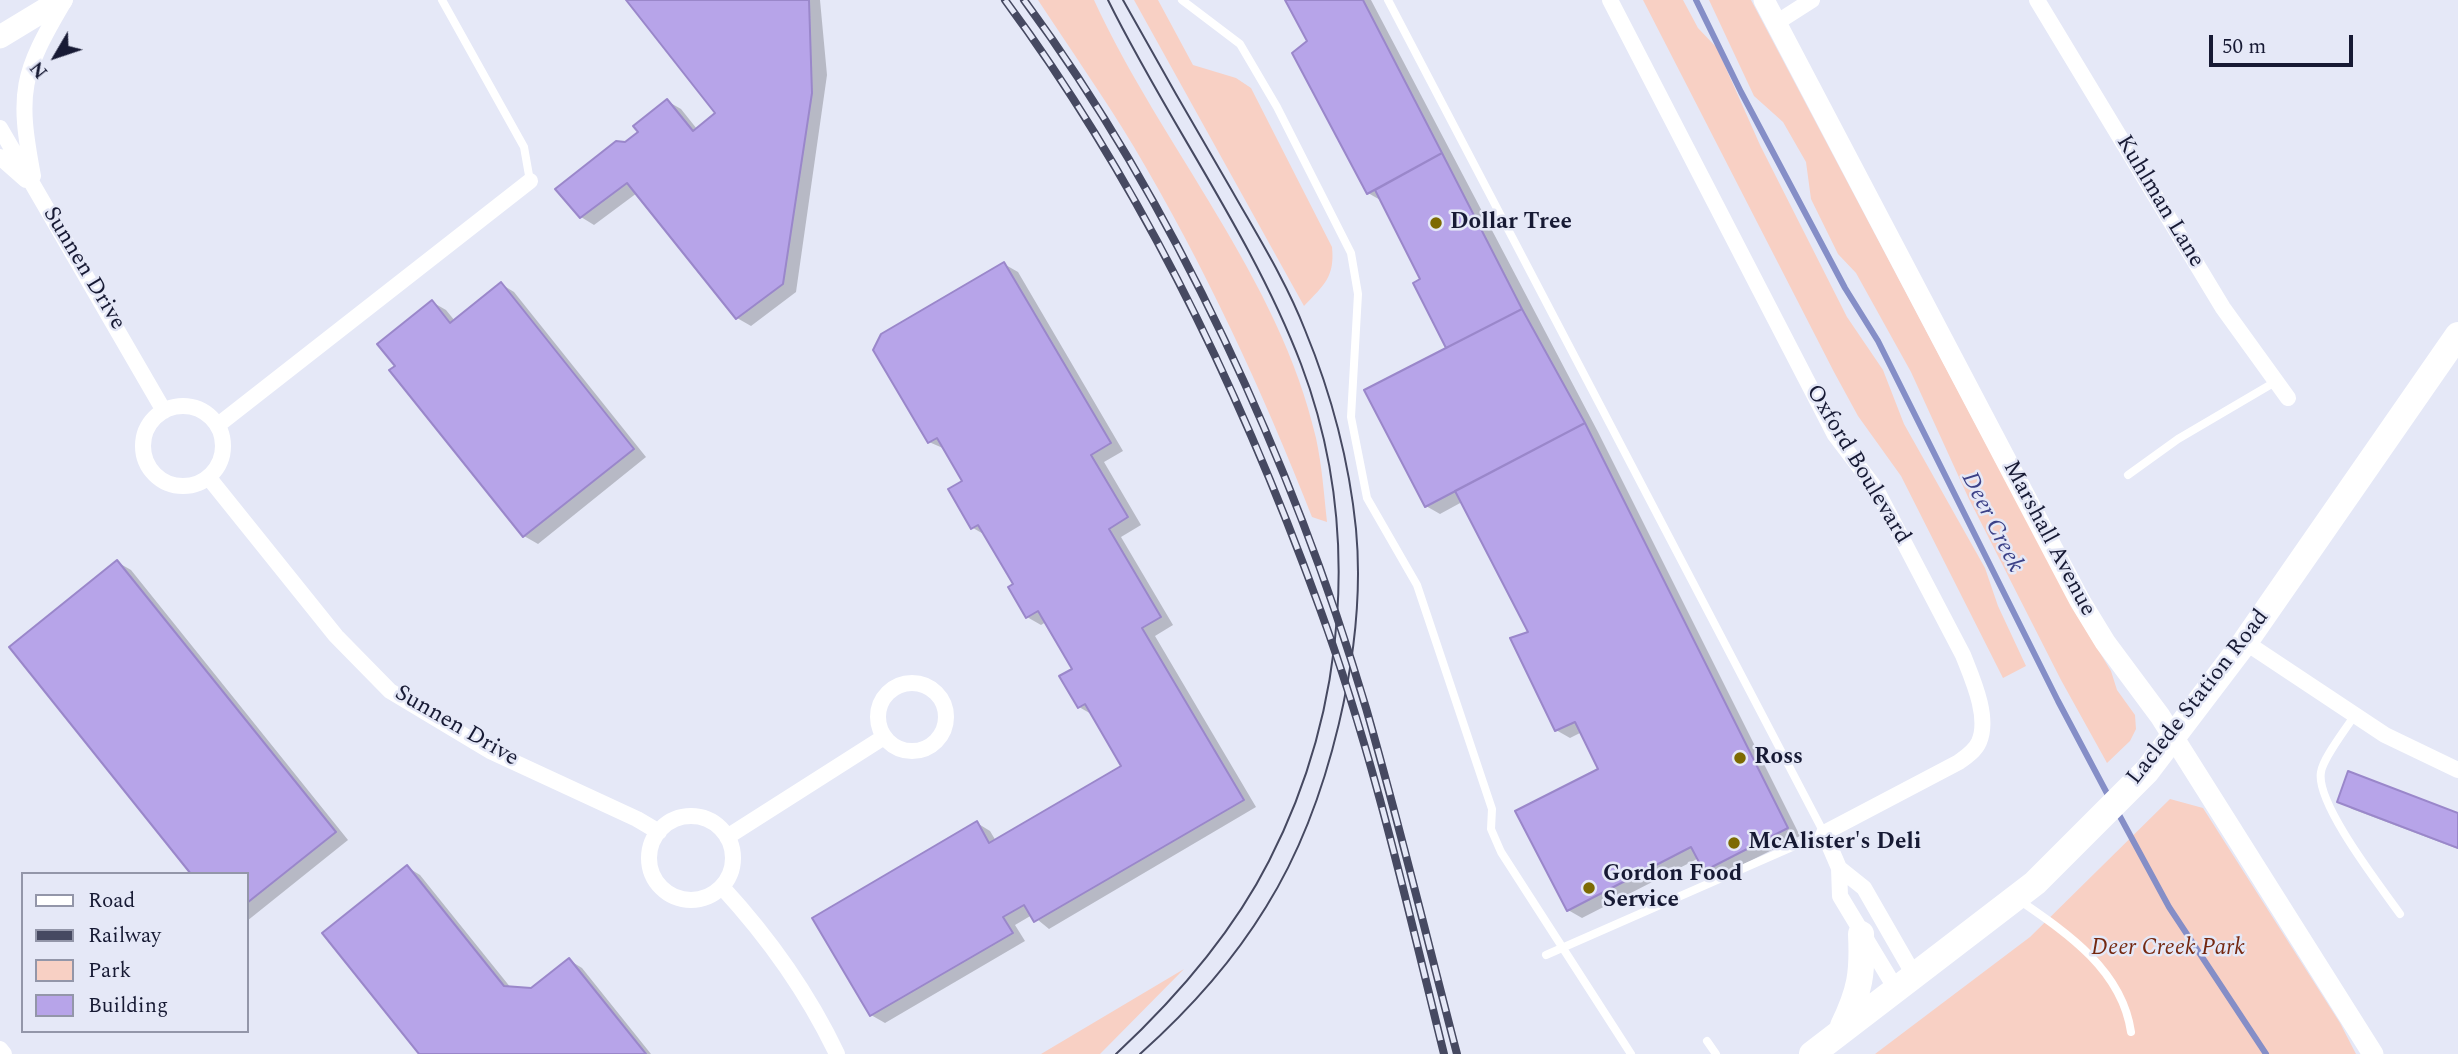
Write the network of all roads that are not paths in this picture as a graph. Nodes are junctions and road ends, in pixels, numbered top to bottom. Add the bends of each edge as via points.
1 (63, 0) edge
2 (442, 0) edge
3 (1182, 0) edge
4 (1388, 0) edge
5 (1609, 0) edge
6 (1763, 0) edge
7 (1812, 0) edge
8 (2037, 0) edge
9 (1776, 23) junction
10 (0, 37) edge
11 (0, 128) edge
12 (0, 157) edge
13 (530, 181) joint
14 (36, 188) junction
15 (2458, 335) edge
16 (2275, 382) junction
17 (2288, 398) dead end
18 (164, 411) junction
19 (218, 425) junction
20 (2128, 475) dead end
21 (209, 478) junction
22 (2245, 642) junction
23 (2354, 716) junction
24 (884, 737) junction
25 (2173, 738) junction
26 (2458, 770) edge
27 (659, 832) junction
28 (1824, 833) junction
29 (727, 836) junction
30 (1839, 868) junction
31 (722, 887) junction
32 (2026, 891) junction
33 (2400, 914) dead end
34 (1861, 934) junction
35 (1563, 947) junction
36 (1546, 955) dead end
37 (1905, 982) junction
38 (1840, 1032) junction
39 (2131, 1032) dead end
40 (1707, 1041) dead end
41 (0, 1049) edge
42 (4, 1054) edge
43 (837, 1054) edge
44 (1631, 1054) edge
45 (1716, 1054) edge
46 (1812, 1054) edge
47 (2373, 1054) edge

1 - 10 main road
1 - 14 street via 24,81 22,120
2 - 13 lane via 524,147
3 - 35 lane via 1240,44 1351,253 1358,294 1351,417 1367,498 1417,585 1492,809 1491,829 1501,852
4 - 28 lane
5 - 28 street, Oxford Boulevard via 1830,425 1876,489 1974,682 1982,727 1972,752
6 - 9 street, Marshall Avenue
7 - 9 street
8 - 16 street, Kuhlman Lane via 2223,308
9 - 25 street, Marshall Avenue via 2080,601
11 - 14 street, Sunnen Drive
12 - 14 street
13 - 19 street
14 - 18 street, Sunnen Drive
15 - 22 main road, Laclede Station Road
16 - 17 street, Kuhlman Lane
16 - 20 lane via 2178,439
18 - 19 street via 181,406 198,409
18 - 21 street via 146,431 143,449 148,467 176,486 193,486
19 - 21 street via 223,453
21 - 27 street, Sunnen Drive via 336,636 390,691 490,751
22 - 23 street
22 - 25 main road, Laclede Station Road
23 - 26 street
23 - 33 lane via 2321,772 2323,796
24 - 24 street via 902,750 914,751 934,743 946,723 942,701 926,685 894,687 885,695 877,715
24 - 29 street
25 - 32 main road, Laclede Station Road via 2147,771
25 - 47 street, Marshall Avenue
27 - 29 street via 674,820 694,816 713,822
27 - 31 street via 650,861 662,887 678,897 697,900
28 - 30 street
28 - 35 lane
29 - 31 street via 732,866
30 - 34 street via 1840,896
30 - 37 street via 1864,888
31 - 43 street via 791,974
32 - 37 main road, Laclede Station Road
32 - 39 lane via 2098,962 2116,990
34 - 37 street
34 - 38 main road via 1860,990
35 - 36 lane
35 - 44 lane
37 - 38 main road, Laclede Station Road
38 - 46 main road, Laclede Station Road
40 - 45 lane
41 - 42 street

